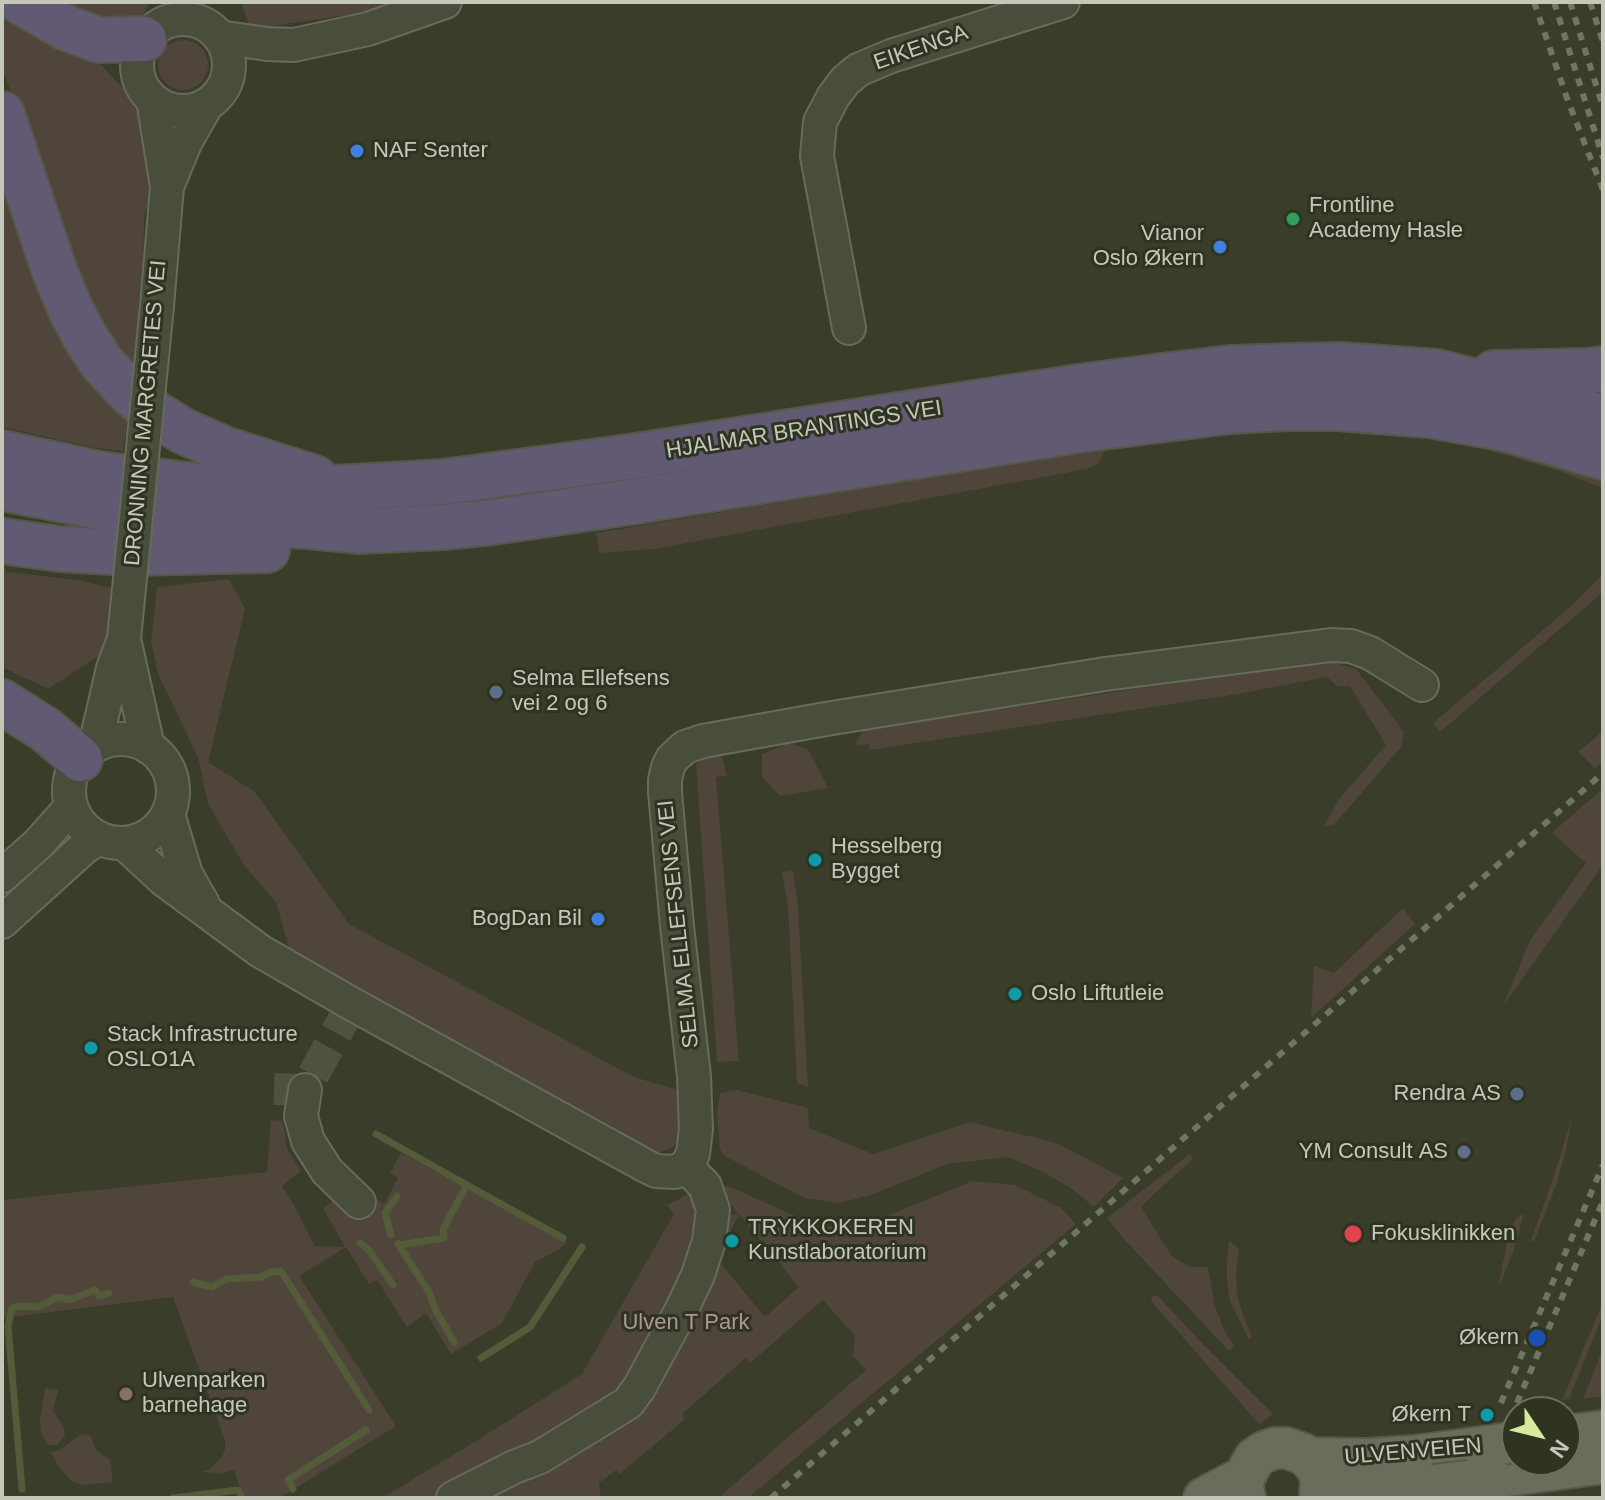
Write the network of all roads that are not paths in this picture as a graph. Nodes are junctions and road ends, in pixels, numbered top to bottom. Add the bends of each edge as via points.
1 (21, 2) edge
2 (445, 2) edge
3 (1063, 2) edge
4 (206, 21) edge
5 (156, 22) edge
6 (294, 45) junction
7 (216, 93) junction
8 (153, 100) junction
9 (2, 114) edge
10 (167, 187) junction
11 (849, 328) dead end
12 (1603, 369) edge
13 (1437, 372) junction
14 (1603, 418) edge
15 (2, 453) edge
16 (1603, 457) edge
17 (2, 488) edge
18 (344, 488) junction
19 (360, 531) junction
20 (2, 541) edge
21 (124, 639) junction
22 (1422, 685) dead end
23 (2, 702) edge
24 (148, 747) junction
25 (88, 753) junction
26 (71, 807) junction
27 (168, 814) junction
28 (111, 841) junction
29 (2, 876) edge
30 (206, 910) junction
31 (2, 922) edge
32 (305, 1090) dead end
33 (686, 1166) junction
34 (359, 1202) dead end
35 (1501, 1447) edge
36 (1309, 1458) junction
37 (1501, 1459) edge
38 (1441, 1468) junction
39 (1245, 1488) edge
40 (453, 1498) edge
41 (1204, 1498) edge
42 (1320, 1498) edge
43 (1346, 1498) edge

1 - 5 highway via 99,40
2 - 6 street via 368,29
3 - 11 street, EIKENGA via 891,56 858,70 833,97 820,122 817,156
4 - 5 street
4 - 6 street via 267,44
4 - 7 street via 229,62
5 - 8 street, DRONNING MARGRETES VEI via 138,56 137,73
6 - 7 street
7 - 8 street via 195,109 182,111
7 - 10 street, DRONNING MARGRETES VEI via 186,141
8 - 10 street, DRONNING MARGRETES VEI
9 - 18 highway via 54,269 102,363 154,413 183,431
10 - 21 street, DRONNING MARGRETES VEI, bridge
12 - 13 highway
13 - 14 highway, HJALMAR BRANTINGS VEI
13 - 18 highway, HJALMAR BRANTINGS VEI via 1340,365 1231,368 542,469
15 - 18 highway, HJALMAR BRANTINGS VEI via 99,474 221,489
16 - 19 highway, HJALMAR BRANTINGS VEI via 1507,429 1429,415 1338,408 1230,411 1078,430 505,521
17 - 19 highway, HJALMAR BRANTINGS VEI via 152,516
19 - 20 highway via 266,551 130,553
21 - 24 street, DRONNING MARGRETES VEI
21 - 25 street, DRONNING MARGRETES VEI
22 - 33 street, SELMA ELLEFSENS VEI via 1370,653 1331,645 1089,677 685,747 672,759 665,780 694,1076 696,1129
23 - 25 highway
24 - 25 street via 122,739
24 - 27 street via 170,773 173,794
25 - 26 street via 73,771
26 - 28 street via 81,824
26 - 29 street
27 - 28 street via 138,841
27 - 30 street via 186,874
28 - 30 street
28 - 31 street via 85,847
30 - 33 street via 284,965 644,1165 666,1173
32 - 34 street via 301,1116 308,1141 327,1171
33 - 40 street via 705,1186 713,1210 709,1241 682,1309 639,1388 628,1403 540,1457
35 - 38 main road, ULVENVEIEN, bridge
36 - 38 main road, ULVENVEIEN
36 - 39 main road, ULVENVEIEN via 1286,1448 1264,1452 1255,1458
36 - 42 main road, ULVENVEIEN via 1321,1479
37 - 38 main road, ULVENVEIEN, bridge
38 - 43 main road, ULVENVEIEN
39 - 41 main road, ULVENVEIEN

